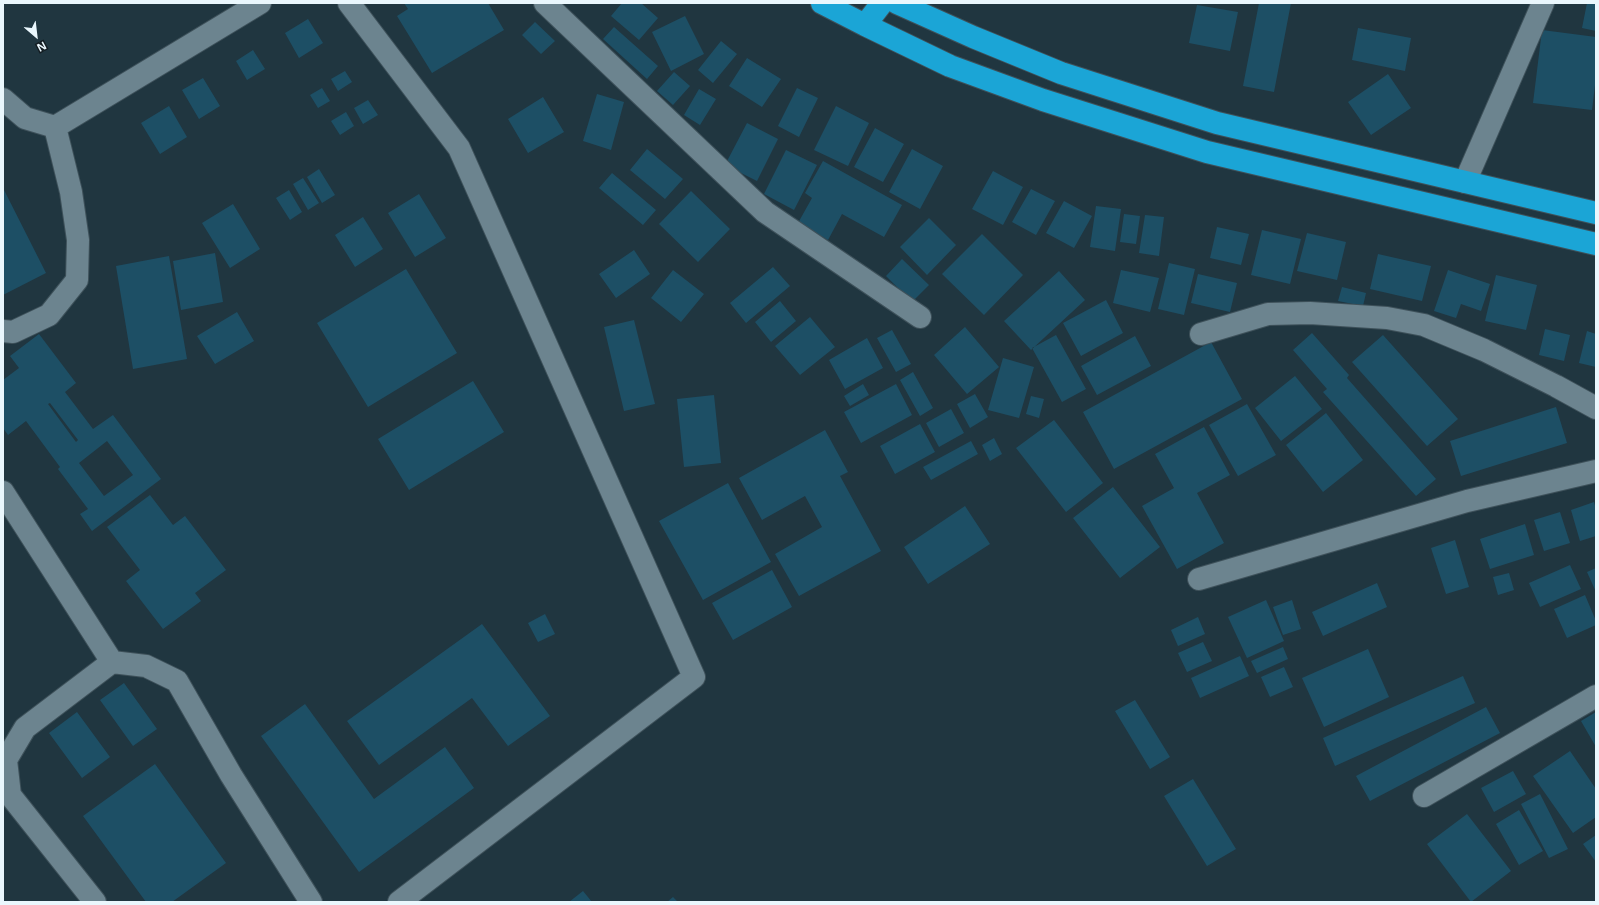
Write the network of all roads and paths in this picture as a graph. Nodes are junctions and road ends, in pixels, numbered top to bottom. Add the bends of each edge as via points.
1 (260, 3) edge
2 (349, 3) edge
3 (545, 3) edge
4 (822, 3) edge
5 (882, 3) edge
6 (897, 3) edge
7 (1543, 3) edge
8 (865, 25) junction
9 (3, 99) edge
10 (55, 126) junction
11 (1465, 182) junction
12 (1596, 213) edge
13 (1596, 244) edge
14 (920, 318) dead end
15 (3, 331) edge
16 (1201, 334) dead end
17 (1596, 408) edge
18 (1596, 471) edge
19 (3, 492) edge
20 (1198, 579) dead end
21 (112, 662) junction
22 (1596, 696) edge
23 (1424, 796) dead end
24 (95, 902) edge
25 (311, 902) edge
26 (399, 902) edge

1 - 10 street
2 - 26 street via 459,148 694,677
3 - 14 street via 765,212
4 - 8 highway
5 - 8 highway
6 - 11 highway via 1061,74 1217,123
7 - 11 street
8 - 13 highway via 950,66 1043,100 1207,152
9 - 10 street via 25,118
10 - 15 street via 71,192 78,240 77,280 49,315 13,332
11 - 12 highway
16 - 17 street via 1268,314 1310,313 1387,318 1424,325 1484,350
18 - 20 street via 1467,501
19 - 21 street
21 - 24 street via 25,728 6,760 10,794
21 - 25 street via 146,666 177,681 231,775
22 - 23 street

